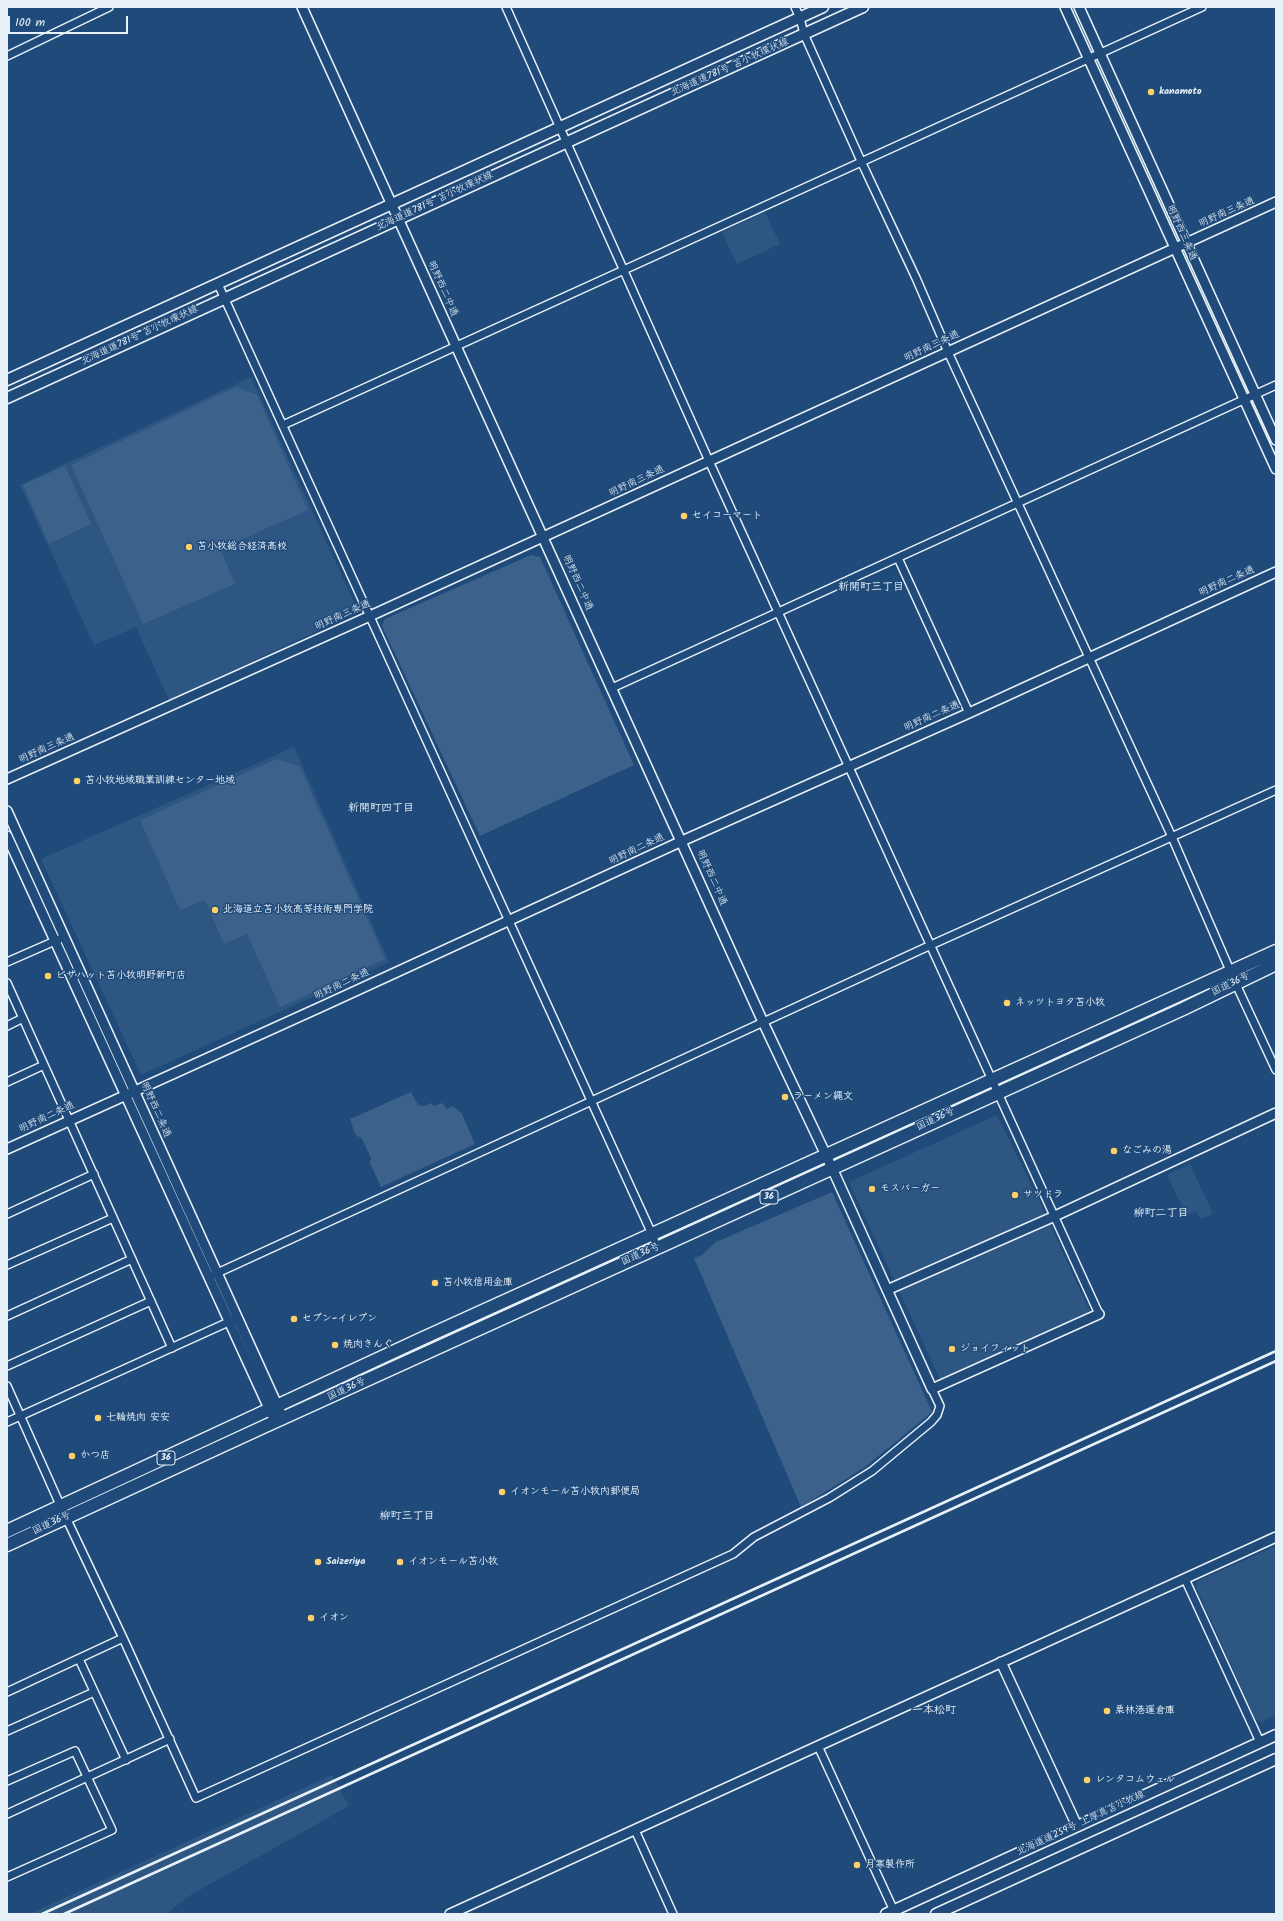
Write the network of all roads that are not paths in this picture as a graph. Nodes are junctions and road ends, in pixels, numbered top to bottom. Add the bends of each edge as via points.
1 (110, 7) edge
2 (302, 7) edge
3 (506, 7) edge
4 (795, 7) edge
5 (823, 7) edge
6 (863, 7) edge
7 (1065, 7) edge
8 (1079, 7) edge
9 (1202, 7) edge
10 (800, 18) junction
11 (804, 34) junction
12 (1100, 54) junction
13 (7, 56) edge
14 (1089, 59) junction
15 (560, 128) junction
16 (565, 142) junction
17 (861, 161) junction
18 (1276, 202) edge
19 (392, 203) junction
20 (399, 218) junction
21 (1186, 244) junction
22 (1176, 248) junction
23 (623, 272) junction
24 (218, 284) junction
25 (224, 298) junction
26 (455, 347) junction
27 (948, 352) junction
28 (7, 380) edge
29 (1276, 385) edge
30 (1255, 395) junction
31 (7, 398) edge
32 (1244, 400) junction
33 (283, 425) junction
34 (1276, 440) edge
35 (709, 461) junction
36 (1276, 469) edge
37 (1018, 504) junction
38 (544, 537) junction
39 (898, 558) junction
40 (1276, 572) edge
41 (779, 612) junction
42 (370, 616) junction
43 (1089, 657) junction
44 (612, 688) junction
45 (969, 713) junction
46 (850, 767) junction
47 (7, 779) edge
48 (1276, 790) edge
49 (7, 811) edge
50 (7, 836) edge
51 (1172, 837) junction
52 (682, 841) junction
53 (509, 921) junction
54 (64, 937) junction
55 (54, 941) junction
56 (931, 945) junction
57 (1276, 951) edge
58 (7, 962) edge
59 (1276, 964) edge
60 (1233, 977) junction
61 (7, 983) edge
62 (23, 1018) junction
63 (763, 1022) junction
64 (7, 1026) edge
65 (44, 1065) junction
66 (1276, 1070) edge
67 (993, 1080) junction
68 (7, 1082) edge
69 (134, 1090) junction
70 (998, 1092) junction
71 (124, 1095) junction
72 (591, 1102) junction
73 (1276, 1113) edge
74 (69, 1120) junction
75 (7, 1149) edge
76 (826, 1156) junction
77 (832, 1168) junction
78 (94, 1174) junction
79 (7, 1214) edge
80 (1055, 1216) junction
81 (113, 1218) junction
82 (652, 1234) junction
83 (657, 1247) junction
84 (132, 1259) junction
85 (7, 1265) edge
86 (217, 1273) junction
87 (207, 1277) junction
88 (887, 1290) junction
89 (151, 1301) junction
90 (1099, 1314) joint
91 (7, 1316) edge
92 (237, 1318) junction
93 (228, 1322) junction
94 (172, 1348) junction
95 (7, 1366) edge
96 (7, 1386) edge
97 (932, 1389) junction
98 (274, 1408) junction
99 (20, 1416) junction
100 (279, 1420) junction
101 (7, 1422) edge
102 (61, 1507) junction
103 (67, 1518) junction
104 (7, 1532) edge
105 (1276, 1538) edge
106 (7, 1545) edge
107 (1185, 1579) junction
108 (123, 1638) junction
109 (79, 1659) junction
110 (1001, 1662) junction
111 (7, 1692) edge
112 (94, 1692) junction
113 (7, 1731) edge
114 (1276, 1735) edge
115 (170, 1740) junction
116 (1260, 1742) junction
117 (818, 1746) junction
118 (1276, 1759) edge
119 (126, 1760) junction
120 (88, 1777) junction
121 (7, 1781) edge
122 (7, 1814) edge
123 (1077, 1826) junction
124 (635, 1830) junction
125 (7, 1877) edge
126 (892, 1913) edge
127 (450, 1914) edge
128 (673, 1914) edge
129 (936, 1914) edge

1 - 13 street
2 - 19 street, 明野西二中通
3 - 15 street
4 - 10 street
5 - 10 main road, 北海道道781号 苫小牧環状線
6 - 11 main road, 北海道道781号 苫小牧環状線
7 - 14 street, 明野西三条通
8 - 12 street, 明野西三条通
9 - 12 street
10 - 11 street
10 - 15 main road, 北海道道781号 苫小牧環状線
11 - 16 main road, 北海道道781号 苫小牧環状線
11 - 17 street
12 - 14 street
12 - 21 street, 明野西三条通
14 - 17 street
14 - 22 street, 明野西三条通
15 - 16 street
15 - 19 main road, 北海道道781号 苫小牧環状線
16 - 20 main road, 北海道道781号 苫小牧環状線
16 - 23 street
17 - 23 street
17 - 27 street
18 - 21 street, 明野南三条通
19 - 20 street, 明野西二中通
19 - 24 main road, 北海道道781号 苫小牧環状線
20 - 25 main road, 北海道道781号 苫小牧環状線
20 - 26 street, 明野西二中通
21 - 22 street, 明野南三条通
21 - 30 street, 明野西三条通
22 - 27 street, 明野南三条通
22 - 32 street, 明野西三条通
23 - 26 street
23 - 35 street
24 - 25 street
24 - 28 main road, 北海道道781号 苫小牧環状線
25 - 31 main road, 北海道道781号 苫小牧環状線
25 - 33 street
26 - 33 street
26 - 38 street, 明野西二中通
27 - 35 street, 明野南三条通
27 - 37 street
29 - 30 street
30 - 32 street
30 - 34 street, 明野西三条通
32 - 36 street, 明野西三条通
32 - 37 street
33 - 42 street
35 - 38 street, 明野南三条通
35 - 41 street
37 - 39 street
37 - 43 street
38 - 42 street, 明野南三条通
38 - 44 street, 明野西二中通
39 - 41 street
39 - 45 street
40 - 43 street, 明野南二条通
41 - 44 street
41 - 46 street
42 - 47 street, 明野南三条通
42 - 53 street
43 - 45 street, 明野南二条通
43 - 51 street
44 - 52 street, 明野西二中通
45 - 46 street, 明野南二条通
46 - 52 street, 明野南二条通
46 - 56 street
48 - 51 street
49 - 54 street, 明野西二条通
50 - 55 street, 明野西二条通
51 - 56 street
51 - 60 street
52 - 53 street, 明野南二条通
52 - 63 street, 明野西二中通
53 - 69 street, 明野南二条通
53 - 72 street
54 - 55 street
54 - 69 street, 明野西二条通
55 - 58 street
55 - 71 street, 明野西二条通
56 - 63 street
56 - 67 street
57 - 60 highway, 国道36号 / 36
59 - 60 highway, 国道36号 / 36
60 - 66 street
60 - 67 highway, 国道36号 / 36
60 - 70 highway, 国道36号 / 36 via 1183,1009
61 - 62 street
62 - 64 street
62 - 65 street
63 - 72 street
63 - 76 street, 明野西二中通
65 - 68 street
65 - 74 street
67 - 70 street
67 - 76 highway, 国道36号 / 36
69 - 71 street, 明野南二条通
69 - 86 street, 明野西二条通
70 - 77 highway, 国道36号 / 36
70 - 80 street
71 - 74 street, 明野南二条通
71 - 87 street, 明野西二条通
72 - 82 street
72 - 86 street
73 - 80 street
74 - 75 street, 明野南二条通
74 - 78 street
76 - 77 street, 明野西二中通
76 - 82 highway, 国道36号 / 36
77 - 83 highway, 国道36号 / 36
77 - 88 street, 明野西二中通
78 - 79 street
78 - 81 street
80 - 88 street
80 - 90 street
81 - 84 street
81 - 85 street
82 - 83 street
82 - 98 highway, 国道36号 / 36
83 - 100 highway, 国道36号 / 36
84 - 89 street
84 - 91 street
86 - 87 street
86 - 92 street, 明野西二条通
87 - 93 street, 明野西二条通
88 - 97 street, 明野西二中通
89 - 94 street
89 - 95 street
90 - 97 street
92 - 93 street
92 - 98 street, 明野西二条通
93 - 94 street
93 - 98 street, 明野西二条通
94 - 99 street
96 - 99 street
97 - 115 street via 940,1406 937,1415 872,1471 829,1498 754,1537 733,1554 196,1798
98 - 100 street, 明野西二条通
98 - 102 highway, 国道36号 / 36
99 - 101 street
99 - 102 street
100 - 103 highway, 国道36号 / 36
102 - 103 street
102 - 104 highway, 国道36号 / 36
103 - 106 highway, 国道36号 / 36
103 - 108 street
105 - 107 street
107 - 110 street
107 - 116 street
108 - 109 street
108 - 115 street
109 - 111 street
109 - 112 street
110 - 117 street
110 - 123 street
112 - 113 street
112 - 119 street
114 - 116 main road, 北海道道259号 上厚真苫小牧線
115 - 119 street
116 - 123 main road, 北海道道259号 上厚真苫小牧線
117 - 124 street
117 - 126 street
118 - 129 main road
119 - 120 street
120 - 121 street via 75,1750
120 - 122 street
120 - 125 street via 112,1830
123 - 126 main road, 北海道道259号 上厚真苫小牧線
124 - 127 street
124 - 128 street

